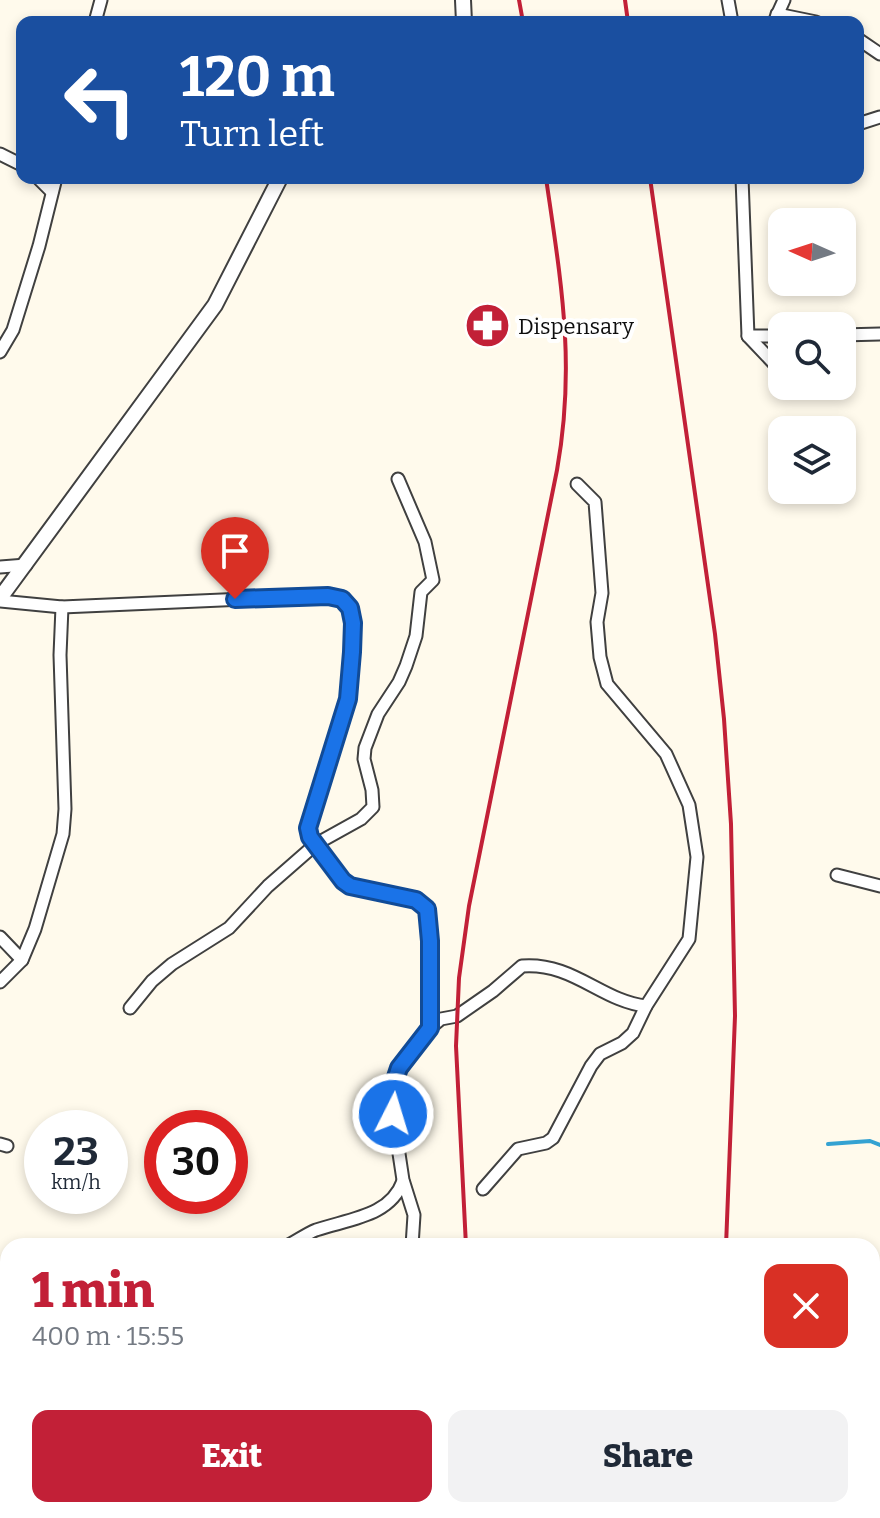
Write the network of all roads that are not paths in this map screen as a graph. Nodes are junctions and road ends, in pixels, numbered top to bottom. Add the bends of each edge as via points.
1 (44, 184) edge
2 (54, 184) edge
3 (277, 184) edge
4 (742, 184) edge
5 (52, 192) junction
6 (880, 334) edge
7 (856, 335) edge
8 (748, 336) junction
9 (768, 336) edge
10 (0, 352) edge
11 (768, 357) edge
12 (398, 479) dead end
13 (577, 484) dead end
14 (26, 565) junction
15 (0, 567) edge
16 (0, 600) edge
17 (62, 607) junction
18 (316, 844) junction
19 (837, 875) dead end
20 (880, 886) edge
21 (0, 937) edge
22 (22, 960) junction
23 (0, 982) edge
24 (646, 1006) junction
25 (130, 1008) dead end
26 (430, 1028) junction
27 (403, 1180) junction
28 (483, 1189) dead end
29 (301, 1238) edge
30 (413, 1238) edge

1 - 5 street
2 - 5 street
3 - 14 street via 215,305
4 - 8 street
5 - 10 street via 13,330
6 - 7 street
8 - 9 street
8 - 11 street
12 - 18 street via 425,542 433,580 421,592 406,666 365,748 373,807
13 - 24 street via 595,502 603,674 666,754 694,830 697,857 689,939
14 - 15 street
14 - 16 street
16 - 17 street
17 - 18 street via 342,599 353,623 348,699 309,822
17 - 22 street via 63,834
18 - 25 street via 229,928 152,981
18 - 26 street via 350,886 416,900 427,909
19 - 20 street
21 - 22 street
22 - 23 street
24 - 26 street via 569,973 522,966 457,1016
24 - 28 street via 628,1040 600,1054 591,1066 553,1138 518,1149
26 - 27 street via 396,1077 393,1114
27 - 29 street via 396,1197 378,1209
27 - 30 street via 414,1215

